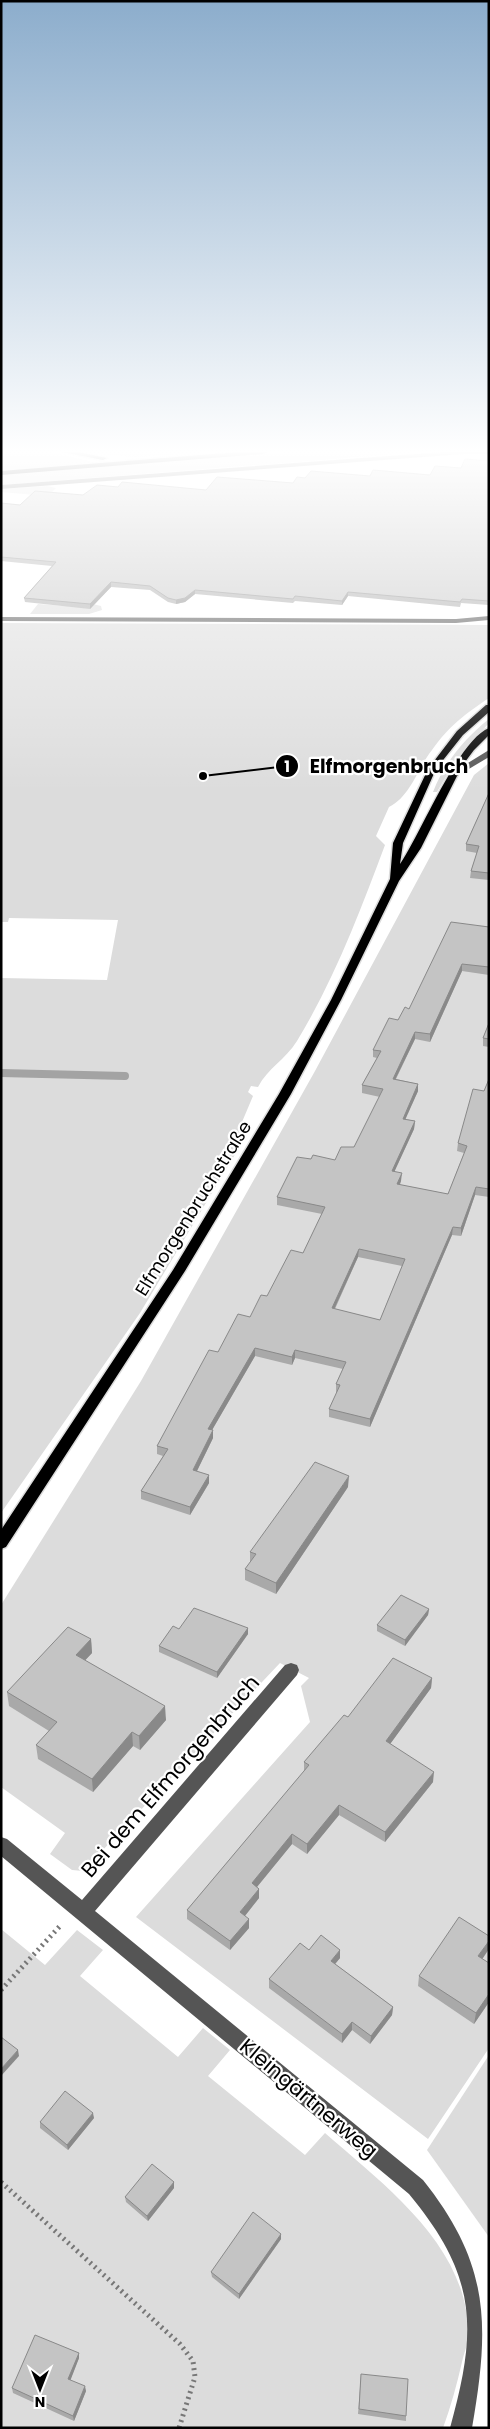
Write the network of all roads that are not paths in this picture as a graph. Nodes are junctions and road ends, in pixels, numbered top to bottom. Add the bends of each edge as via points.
1 (1, 619) edge
2 (486, 619) edge
3 (489, 707) edge
4 (489, 730) edge
5 (489, 753) edge
6 (454, 774) junction
7 (394, 881) junction
8 (1, 1543) edge
9 (291, 1670) dead end
10 (1, 1845) edge
11 (80, 1910) junction
12 (462, 2428) edge

1 - 2 street
3 - 7 main road, Elfmorgenbruchstraße via 460,733 432,769 398,842
4 - 6 main road, Elfmorgenbruchstraße via 471,748
5 - 6 street
6 - 7 main road, Elfmorgenbruchstraße via 416,848
7 - 8 main road, Elfmorgenbruchstraße via 336,1000 280,1103 178,1270
9 - 11 street, Bei dem Elfmorgenbruch
10 - 11 street, Kleingärtnerweg
11 - 12 street, Kleingärtnerweg via 416,2187 445,2223 472,2276 480,2317 477,2371

